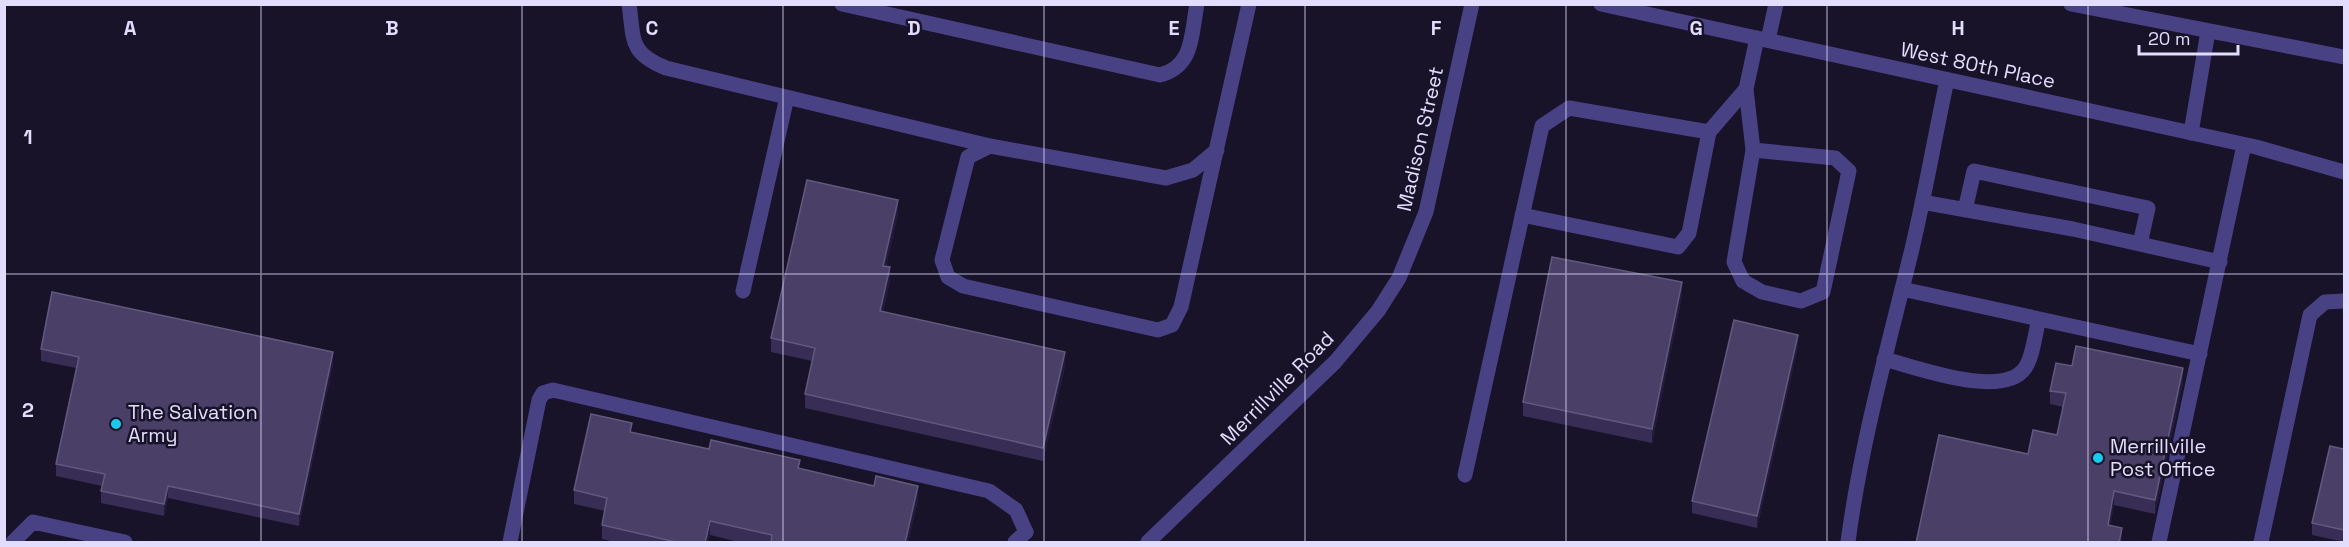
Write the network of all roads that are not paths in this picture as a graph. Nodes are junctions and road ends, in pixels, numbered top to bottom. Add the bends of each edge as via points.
1 (629, 4) edge
2 (842, 4) edge
3 (1197, 4) edge
4 (1249, 4) edge
5 (1472, 4) edge
6 (1601, 4) edge
7 (1776, 4) edge
8 (2071, 4) edge
9 (2208, 31) junction
10 (1763, 39) junction
11 (2344, 57) edge
12 (1947, 80) junction
13 (1746, 89) junction
14 (787, 97) junction
15 (1709, 132) junction
16 (2191, 133) junction
17 (2244, 145) junction
18 (990, 146) junction
19 (1217, 150) junction
20 (1753, 150) junction
21 (2344, 172) edge
22 (1922, 202) junction
23 (1965, 210) junction
24 (1522, 215) junction
25 (2140, 244) junction
26 (1414, 246) joint
27 (2220, 262) junction
28 (1902, 289) junction
29 (743, 291) dead end
30 (2344, 301) edge
31 (2039, 319) junction
32 (2200, 354) junction
33 (1884, 359) junction
34 (1465, 475) dead end
35 (13, 543) edge
36 (125, 543) edge
37 (510, 543) edge
38 (1015, 543) edge
39 (1148, 543) edge
40 (1848, 543) edge
41 (2159, 543) edge
42 (2261, 543) edge

1 - 14 street via 635,45 647,60
2 - 3 street via 1160,75 1176,71 1187,56
4 - 19 street
5 - 26 street, Madison Street via 1432,184
6 - 10 street, West 80th Place
7 - 10 street
8 - 9 street
9 - 11 street
9 - 16 street
10 - 12 street, West 80th Place
10 - 13 street
12 - 16 street, West 80th Place
12 - 22 street
13 - 15 street
13 - 20 street
14 - 18 street
14 - 29 street
15 - 24 street via 1569,108 1542,126
15 - 24 street via 1689,232 1678,247
16 - 17 street, West 80th Place
17 - 21 street, West 80th Place
17 - 27 street
18 - 19 street via 1166,178 1193,170
18 - 19 street via 968,157 942,260 948,277 963,286 1158,330 1172,325 1181,307
20 - 20 street via 1734,262 1743,281 1762,292 1801,301 1822,292 1849,171 1835,158
22 - 23 street
22 - 28 street
23 - 25 street
23 - 25 street via 1974,171 2148,208
24 - 34 street
25 - 27 street
26 - 39 street, Merrillville Road via 1378,311 1335,362
27 - 32 street
28 - 31 street
28 - 33 street
30 - 42 street via 2325,302 2310,315
31 - 32 street
31 - 33 street via 2026,368 2010,381 1979,383
32 - 41 street
33 - 40 street via 1852,506
35 - 36 street via 33,522
37 - 38 street via 539,400 543,393 553,390 989,491 1016,510 1026,532

